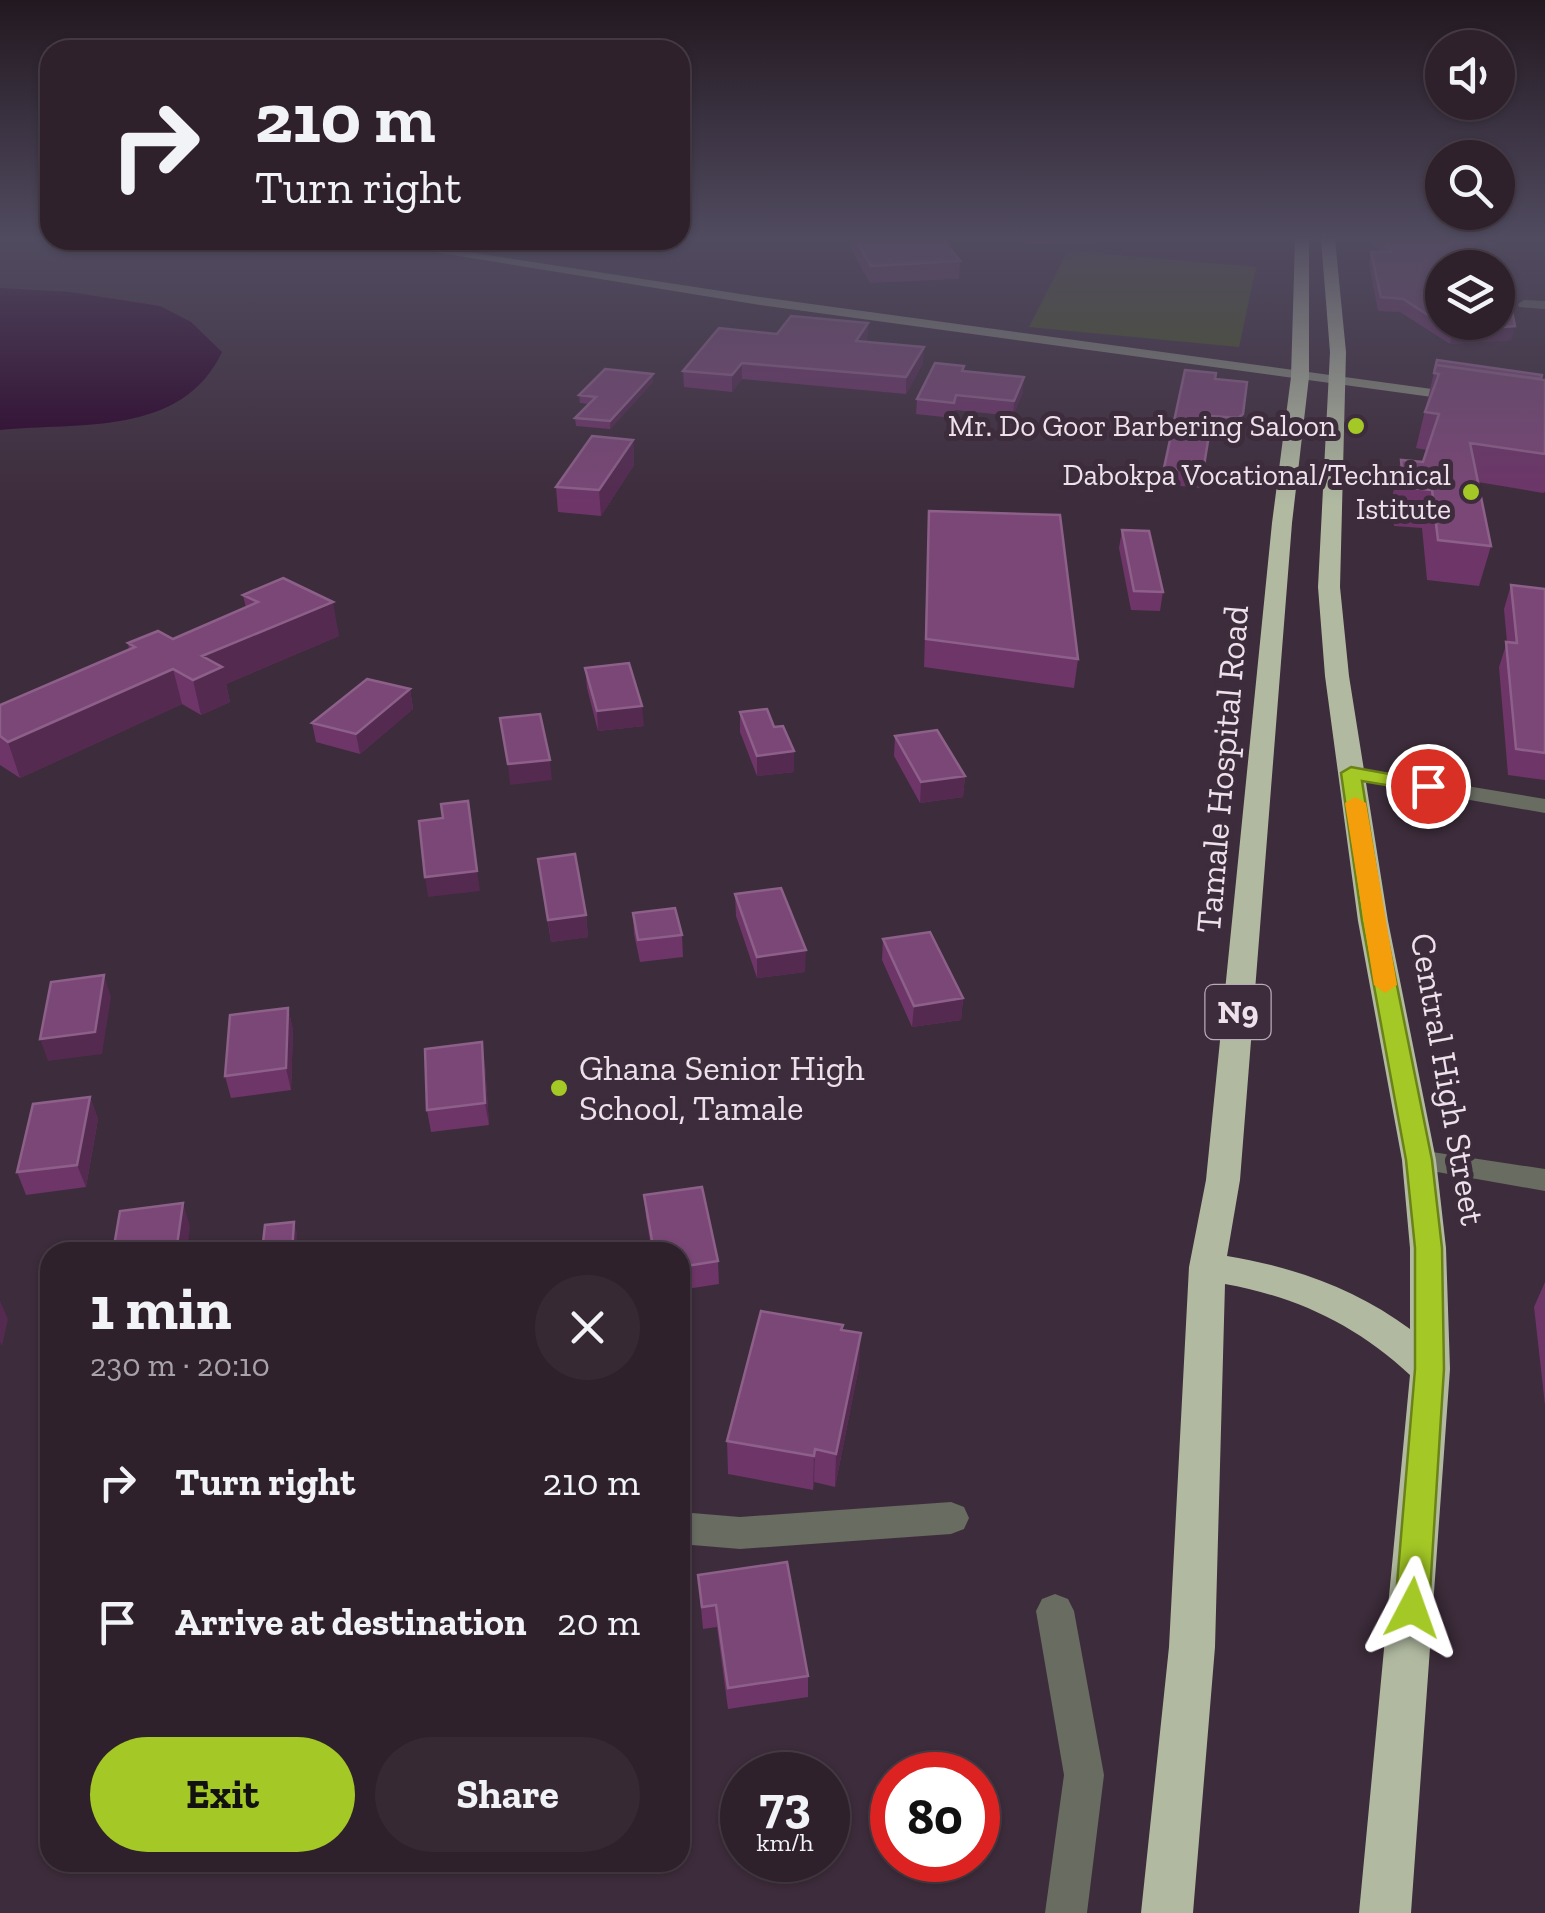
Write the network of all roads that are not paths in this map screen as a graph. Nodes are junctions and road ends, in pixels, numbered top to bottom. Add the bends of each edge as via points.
1 (956, 328) edge
2 (1301, 328) edge
3 (1336, 328) edge
4 (1300, 377) junction
5 (1335, 382) junction
6 (1468, 398) edge
7 (1351, 773) junction
8 (1545, 806) edge
9 (1419, 1160) junction
10 (1545, 1180) edge
11 (1208, 1267) junction
12 (1430, 1369) junction
13 (951, 1518) dead end
14 (690, 1529) edge
15 (1055, 1612) dead end
16 (1066, 1913) edge
17 (1167, 1913) edge
18 (1385, 1913) edge

1 - 4 street
2 - 4 highway, N9
3 - 5 highway, Central High Street
4 - 5 street
4 - 11 highway, Tamale Hospital Road / N9 via 1223,1180
5 - 6 street
5 - 7 highway, Central High Street via 1329,586
7 - 8 street
7 - 9 highway, Central High Street
9 - 10 street
9 - 12 highway, Central High Street
11 - 12 highway via 1259,1275 1333,1301 1376,1322
11 - 17 highway, Tamale Hospital Road / N9 via 1192,1647
12 - 18 highway, Central High Street
13 - 14 street via 740,1534
15 - 16 street via 1084,1774

